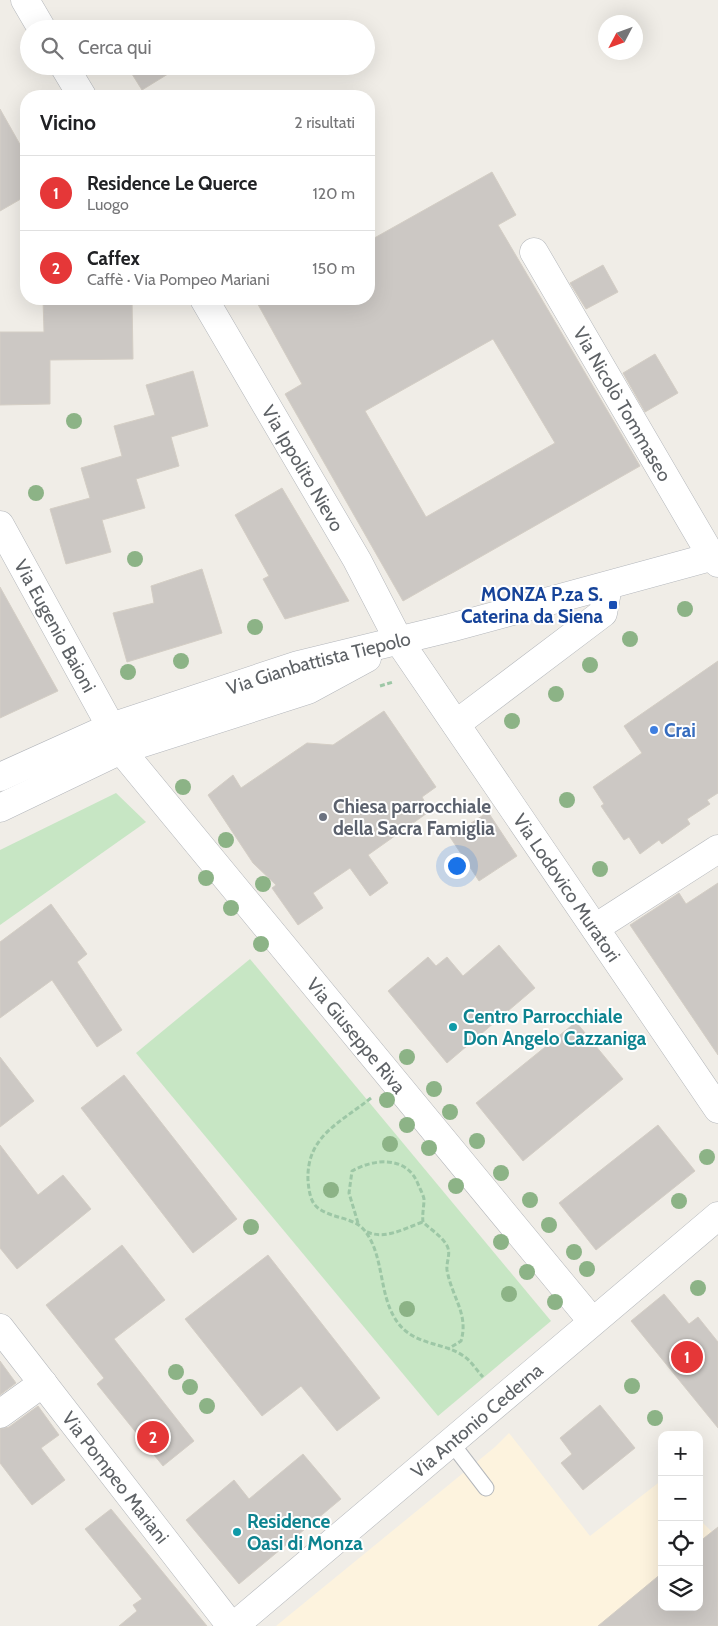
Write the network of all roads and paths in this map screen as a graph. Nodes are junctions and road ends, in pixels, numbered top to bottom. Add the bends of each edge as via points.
1 (25, 0) edge
2 (37, 20) edge
3 (69, 75) edge
4 (78, 90) edge
5 (534, 252) dead end
6 (208, 305) edge
7 (0, 525) edge
8 (716, 558) edge
9 (608, 586) junction
10 (399, 641) junction
11 (456, 724) junction
12 (116, 739) junction
13 (0, 777) edge
14 (0, 808) edge
15 (718, 849) edge
16 (595, 928) junction
17 (394, 1079) junction
18 (718, 1109) edge
19 (718, 1216) edge
20 (423, 1222) junction
21 (358, 1223) junction
22 (366, 1232) junction
23 (592, 1321) junction
24 (0, 1328) edge
25 (448, 1349) junction
26 (485, 1380) dead end
27 (43, 1383) junction
28 (0, 1414) edge
29 (450, 1441) junction
30 (486, 1488) dead end
31 (232, 1626) edge

1 - 2 street
3 - 4 street
5 - 8 street, Via Nicolò Tommaseo
6 - 10 street, Via Ippolito Nievo via 357,560
7 - 12 street, Via Eugenio Baioni
8 - 9 street, Via Gianbattista Tiepolo
9 - 10 street, Via Gianbattista Tiepolo
9 - 11 street via 603,614
10 - 11 street, Via Lodovico Muratori
10 - 12 street, Via Gianbattista Tiepolo via 298,665
11 - 16 street, Via Lodovico Muratori
12 - 13 street, Via Gianbattista Tiepolo
12 - 14 street, Via Gianbattista Tiepolo
12 - 17 street, Via Giuseppe Riva
15 - 16 street
16 - 18 street, Via Lodovico Muratori
17 - 21 path via 328,1131 308,1160 309,1192 317,1207 330,1215
17 - 23 street, Via Giuseppe Riva
19 - 23 street, Via Antonio Cederna
20 - 21 path via 424,1199 414,1175 402,1164 370,1162 352,1171 349,1193
20 - 22 path via 375,1236
20 - 25 path via 446,1244 451,1289 464,1319 461,1342
21 - 22 path
22 - 25 path via 385,1295 398,1323 409,1334
23 - 29 street, Via Antonio Cederna
24 - 27 street, Via Pompeo Mariani
25 - 26 path via 466,1358
27 - 28 street
27 - 31 street, Via Pompeo Mariani
29 - 30 lane
29 - 31 street, Via Antonio Cederna

